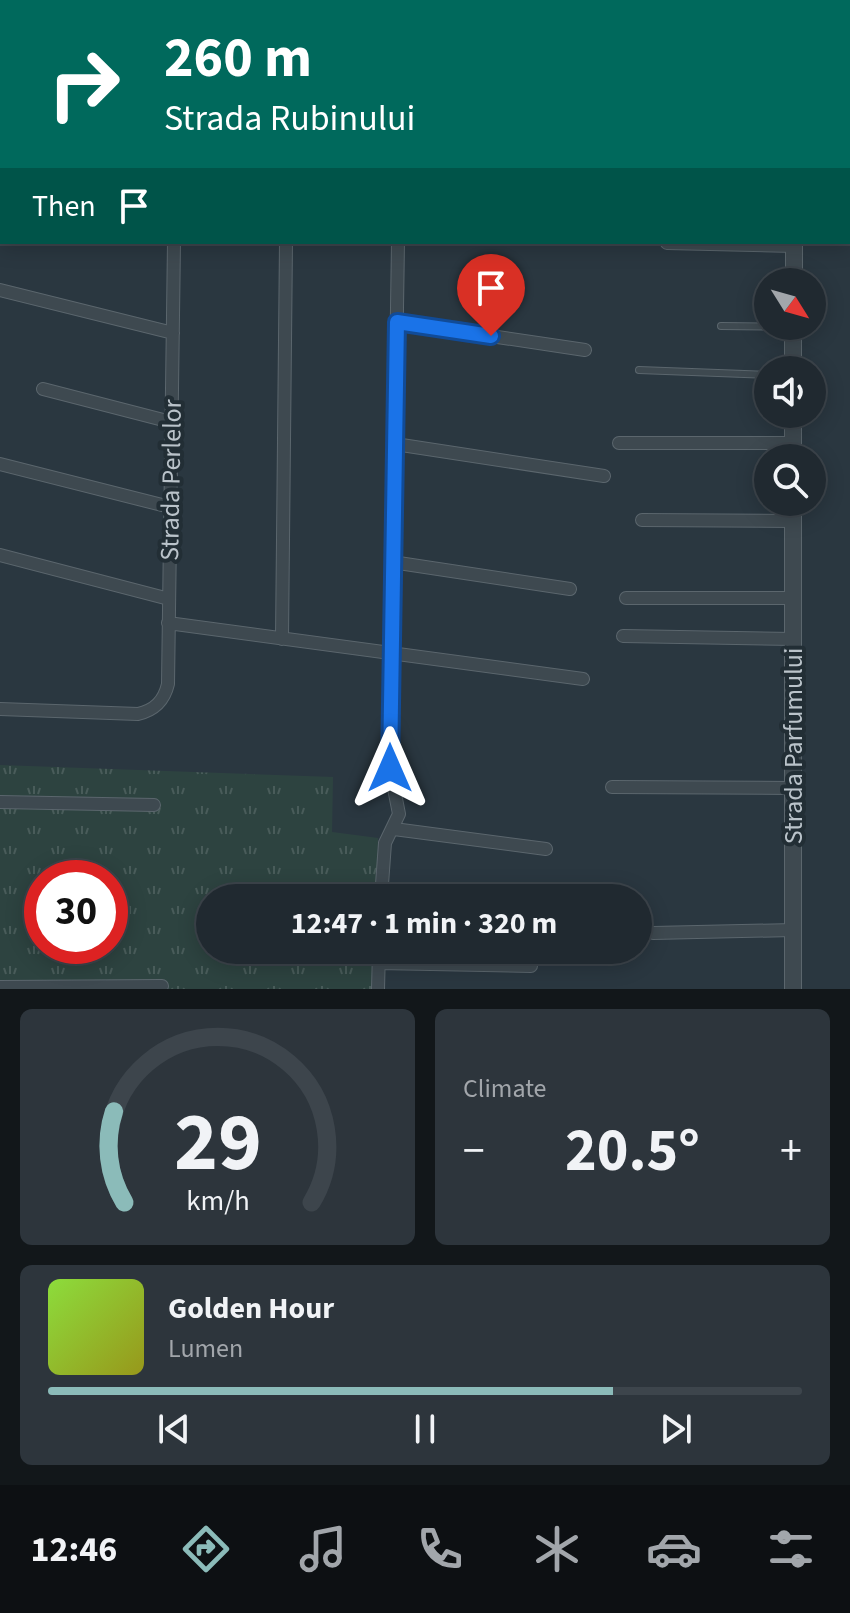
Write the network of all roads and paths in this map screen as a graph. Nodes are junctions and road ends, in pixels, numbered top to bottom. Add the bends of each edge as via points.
1 (174, 244) edge
2 (286, 244) edge
3 (398, 244) edge
4 (794, 244) edge
5 (794, 268) edge
6 (0, 290) edge
7 (397, 322) junction
8 (721, 326) dead end
9 (754, 326) edge
10 (173, 333) junction
11 (585, 350) dead end
12 (639, 370) dead end
13 (754, 374) edge
14 (43, 389) dead end
15 (171, 422) junction
16 (619, 443) dead end
17 (395, 444) junction
18 (754, 448) edge
19 (0, 464) edge
20 (604, 476) dead end
21 (170, 507) junction
22 (793, 516) edge
23 (642, 520) dead end
24 (793, 521) junction
25 (0, 555) edge
26 (392, 562) junction
27 (570, 589) dead end
28 (626, 598) dead end
29 (793, 598) junction
30 (169, 599) junction
31 (168, 623) junction
32 (623, 636) dead end
33 (282, 639) junction
34 (793, 639) junction
35 (390, 652) junction
36 (583, 679) dead end
37 (0, 709) edge
38 (612, 787) dead end
39 (793, 788) junction
40 (0, 802) edge
41 (154, 805) dead end
42 (394, 829) junction
43 (546, 849) dead end
44 (382, 884) edge
45 (793, 930) junction
46 (653, 933) dead end
47 (379, 964) edge
48 (497, 964) edge
49 (531, 966) dead end
50 (162, 986) dead end
51 (0, 987) edge
52 (378, 989) edge
53 (793, 989) edge

1 - 10 street, Strada Perlelor
2 - 33 street
3 - 7 street
4 - 5 street
6 - 10 street
7 - 11 street
7 - 17 street
8 - 9 lane
10 - 15 street, Strada Perlelor
12 - 13 lane
14 - 15 street
15 - 21 street, Strada Perlelor
16 - 18 street
17 - 20 street
17 - 26 street
19 - 21 street
21 - 30 street, Strada Perlelor
22 - 24 street, Strada Parfumului
23 - 24 street
24 - 29 street, Strada Parfumului
25 - 30 street
26 - 27 street
26 - 35 street
28 - 29 street
29 - 34 street, Strada Parfumului
30 - 31 street, Strada Perlelor
31 - 33 street
31 - 37 street, Strada Perlelor via 168,684 150,712
32 - 34 street
33 - 35 street
34 - 39 street, Strada Parfumului
35 - 36 street
35 - 42 street via 390,768 399,814
38 - 39 street
39 - 45 street, Strada Parfumului
40 - 41 street
42 - 43 street
42 - 44 street via 385,843
45 - 46 street
45 - 53 street, Strada Parfumului
47 - 52 street
48 - 49 street
50 - 51 street

